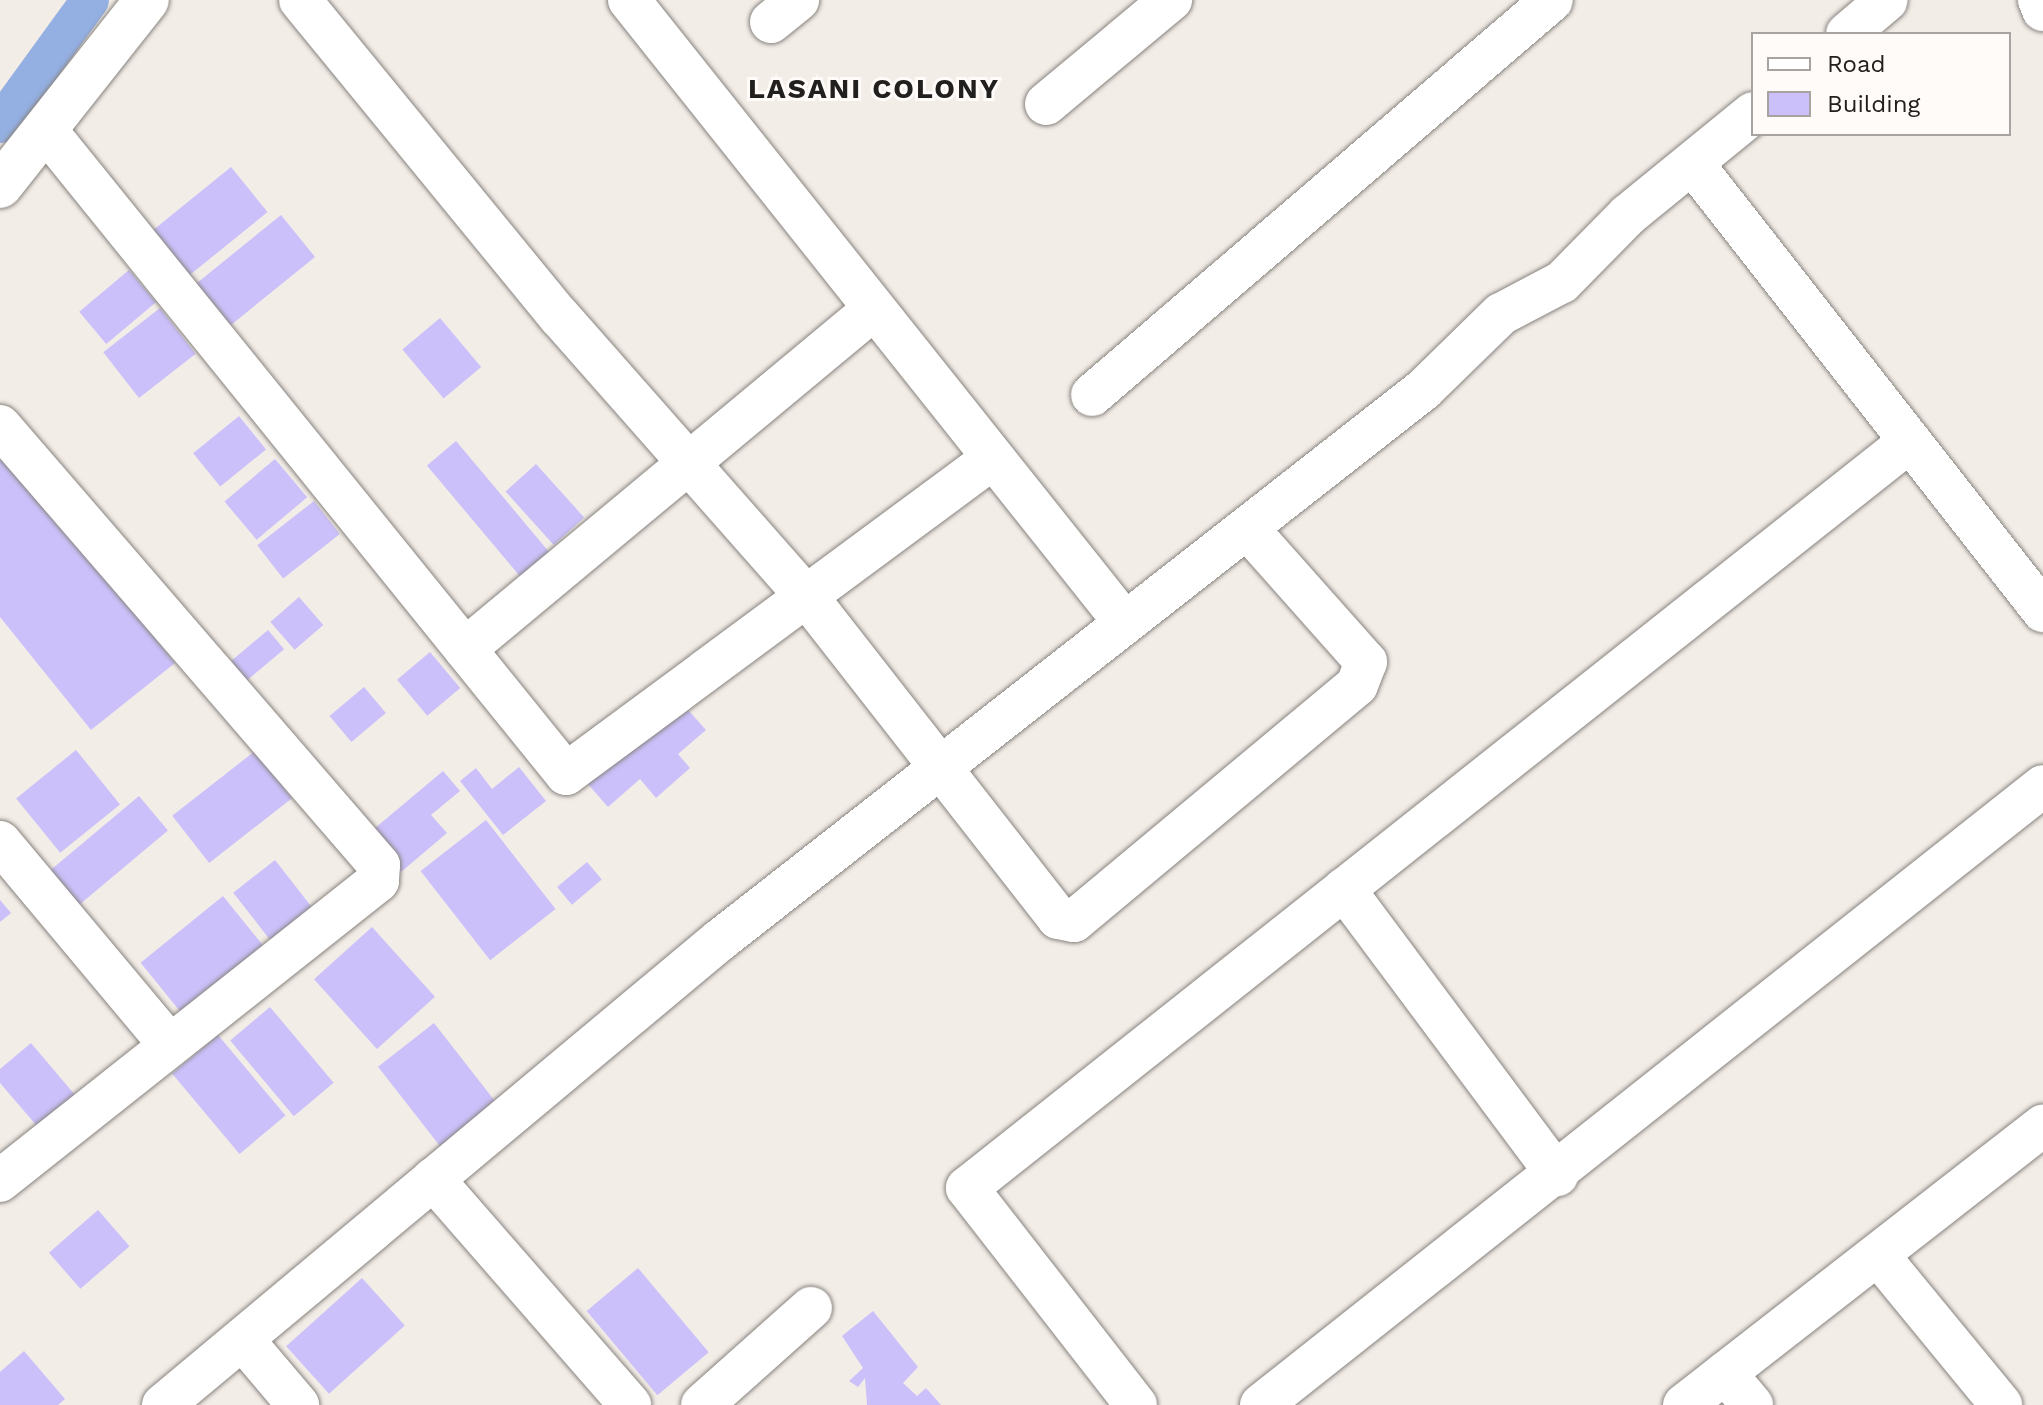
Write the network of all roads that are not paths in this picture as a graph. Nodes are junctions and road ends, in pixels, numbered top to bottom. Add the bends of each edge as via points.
1 (147, 0) edge
2 (300, 0) edge
3 (629, 0) edge
4 (1171, 0) edge
5 (1552, 0) edge
6 (1887, 0) edge
7 (2039, 0) edge
8 (2043, 10) edge
9 (1849, 32) edge
10 (1046, 104) dead end
11 (1751, 115) edge
12 (45, 129) junction
13 (1693, 164) junction
14 (0, 186) edge
15 (874, 309) junction
16 (1092, 395) dead end
17 (0, 426) edge
18 (1910, 441) junction
19 (993, 458) junction
20 (688, 463) junction
21 (1247, 528) junction
22 (808, 598) junction
23 (2043, 611) edge
24 (1125, 623) junction
25 (465, 649) junction
26 (941, 767) junction
27 (2043, 786) edge
28 (0, 842) edge
29 (1344, 889) junction
30 (170, 1045) junction
31 (2037, 1141) edge
32 (1557, 1175) junction
33 (433, 1179) junction
34 (0, 1181) edge
35 (1878, 1255) junction
36 (811, 1308) dead end
37 (244, 1341) junction
38 (1725, 1373) junction
39 (163, 1405) edge
40 (298, 1405) edge
41 (630, 1405) edge
42 (702, 1405) edge
43 (1136, 1405) edge
44 (1261, 1405) edge
45 (1684, 1405) edge
46 (1752, 1405) edge
47 (2001, 1405) edge

1 - 12 street
2 - 20 street
3 - 15 street
4 - 10 street
5 - 16 street
6 - 9 street
7 - 8 street
11 - 13 street
12 - 14 street
12 - 25 street
13 - 18 street
13 - 21 street via 1562,282 1501,314 1423,390
15 - 19 street
15 - 20 street
17 - 30 street via 379,865 378,881
18 - 23 street
18 - 29 street
19 - 22 street
19 - 24 street
20 - 22 street
20 - 25 street
21 - 24 street
21 - 26 street via 1366,662 1357,685 1074,921 1058,918
22 - 25 street via 566,774
22 - 26 street
24 - 26 street
26 - 33 street
27 - 32 street
28 - 30 street
29 - 32 street
29 - 43 street via 967,1188
30 - 34 street
31 - 35 street
32 - 44 street
33 - 37 street
33 - 41 street
35 - 38 street
35 - 47 street
36 - 42 street
37 - 39 street
37 - 40 street
38 - 45 street
38 - 46 street

